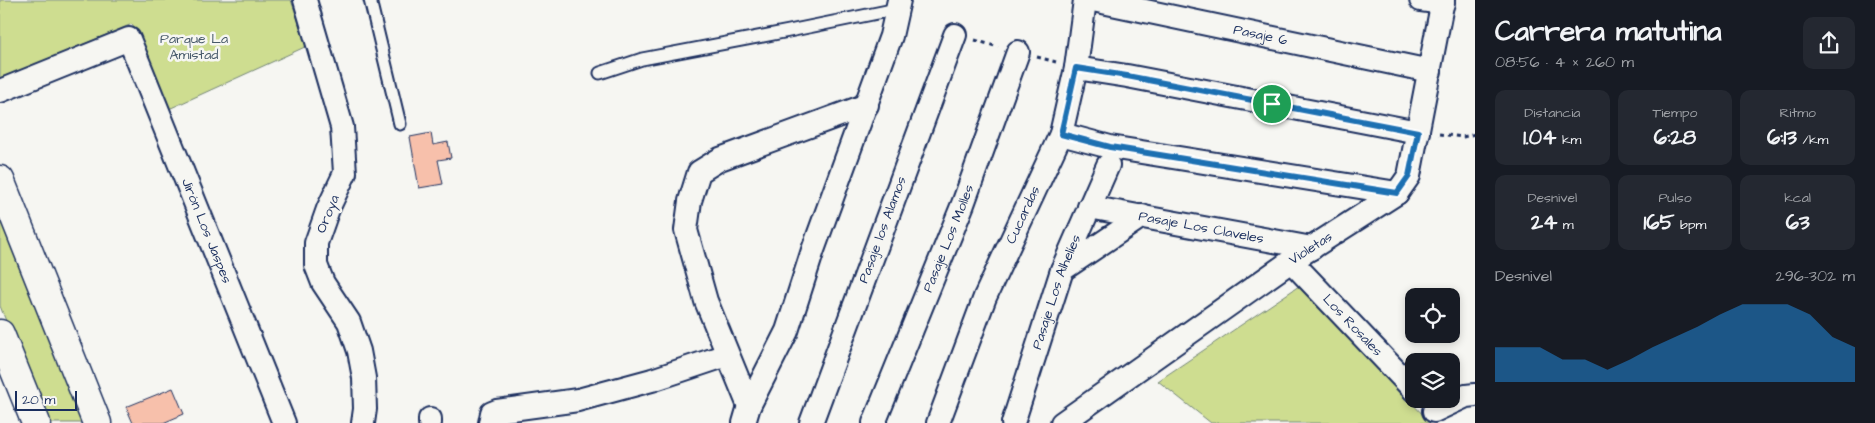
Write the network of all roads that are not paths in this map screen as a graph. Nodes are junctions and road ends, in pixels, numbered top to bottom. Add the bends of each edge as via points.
1 (305, 0) edge
2 (370, 0) edge
3 (1085, 0) edge
4 (1093, 0) edge
5 (1436, 1) edge
6 (898, 4) edge
7 (955, 35) dead end
8 (1018, 52) dead end
9 (1076, 68) junction
10 (1430, 70) junction
11 (600, 73) dead end
12 (0, 91) edge
13 (867, 105) junction
14 (400, 124) dead end
15 (1418, 132) junction
16 (1061, 134) junction
17 (1108, 165) dead end
18 (0, 180) edge
19 (1397, 193) junction
20 (1089, 207) junction
21 (1142, 216) junction
22 (1312, 248) junction
23 (1291, 261) junction
24 (1062, 270) junction
25 (0, 334) edge
26 (727, 355) junction
27 (1405, 381) edge
28 (1475, 395) edge
29 (1434, 411) edge
30 (746, 414) edge
31 (1072, 421) edge
32 (36, 423) edge
33 (97, 423) edge
34 (284, 423) edge
35 (363, 423) edge
36 (490, 423) edge
37 (811, 423) edge
38 (874, 423) edge
39 (938, 423) edge
40 (1013, 423) edge

1 - 35 street, Oroya via 342,128 345,173 316,243 316,265 348,322 359,351 364,378
2 - 14 lane
3 - 9 street, Cucardas
4 - 10 street, Pasaje 6
5 - 10 street, Violetas
6 - 11 lane via 789,31 642,58
6 - 13 street via 891,36
7 - 37 street, Pasaje los Alamos
8 - 38 street, Pasaje Los Molles via 963,204
9 - 15 street
9 - 16 street, Cucardas
10 - 15 street, Violetas
12 - 34 street, Jirón Los Jaspes via 129,38
13 - 26 street via 720,159 699,172 686,230 706,301
13 - 30 street via 813,250 787,331
15 - 19 street, Violetas via 1409,176
16 - 19 street via 1110,147
16 - 39 street, Cucardas via 985,297
17 - 20 street, Pasaje Los Alhelíes
18 - 33 main road
19 - 22 street, Violetas
20 - 21 street, Pasaje Los Claveles
20 - 24 street, Pasaje Los Alhelíes
21 - 22 street, Pasaje Los Claveles
21 - 24 street
22 - 23 street, Violetas
23 - 27 street, Los Rosales
23 - 31 street, Violetas
24 - 40 street, Pasaje Los Alhelíes
25 - 32 main road
26 - 30 street
26 - 36 street via 578,400 497,410 492,414
28 - 29 street

